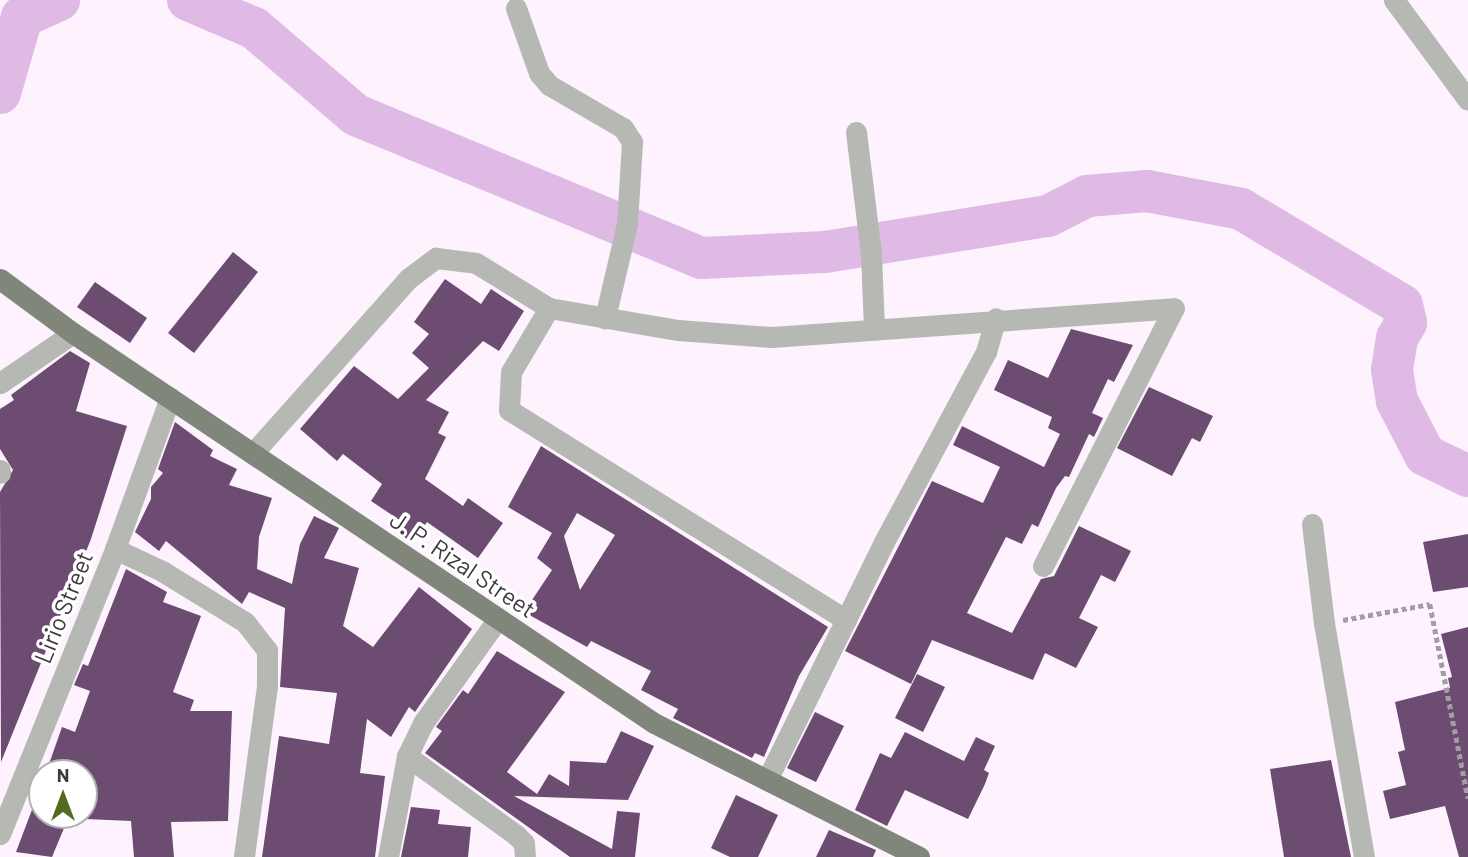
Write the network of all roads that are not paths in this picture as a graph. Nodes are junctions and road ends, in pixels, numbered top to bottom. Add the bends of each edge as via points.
1 (1394, 0) edge
2 (516, 8) dead end
3 (1468, 100) edge
4 (856, 132) dead end
5 (0, 279) edge
6 (549, 309) junction
7 (605, 318) junction
8 (996, 318) junction
9 (874, 328) junction
10 (73, 332) junction
11 (0, 383) edge
12 (170, 398) junction
13 (253, 453) junction
14 (1312, 524) dead end
15 (115, 549) junction
16 (1043, 566) dead end
17 (497, 620) junction
18 (846, 620) junction
19 (407, 756) junction
20 (22, 779) junction
21 (767, 780) junction
22 (0, 783) edge
23 (0, 834) edge
24 (244, 857) edge
25 (388, 857) edge
26 (525, 857) edge
27 (919, 857) edge
28 (1364, 857) edge

1 - 3 street
2 - 7 street via 540,73 549,85 623,128 632,142 625,231
4 - 9 street via 871,254
5 - 10 main road, J. P. Rizal Street
6 - 7 street
6 - 13 street via 476,263 436,258 409,278
6 - 18 street via 511,372 509,410
7 - 9 street via 678,330 772,337
8 - 9 street
8 - 16 street via 1174,308
8 - 18 street via 986,352
10 - 11 street
10 - 12 main road, J. P. Rizal Street
12 - 13 main road, J. P. Rizal Street
12 - 15 street, Lirio Street
13 - 17 main road, J. P. Rizal Street
14 - 28 street
15 - 20 street, Lirio Street
15 - 24 street via 162,571 245,622 267,650 267,687
17 - 19 street via 423,723
17 - 21 main road, J. P. Rizal Street via 654,723
18 - 21 street
19 - 25 street
19 - 26 street via 516,835 524,843
20 - 22 street
20 - 23 street, Lirio Street
21 - 27 main road, J. P. Rizal Street

